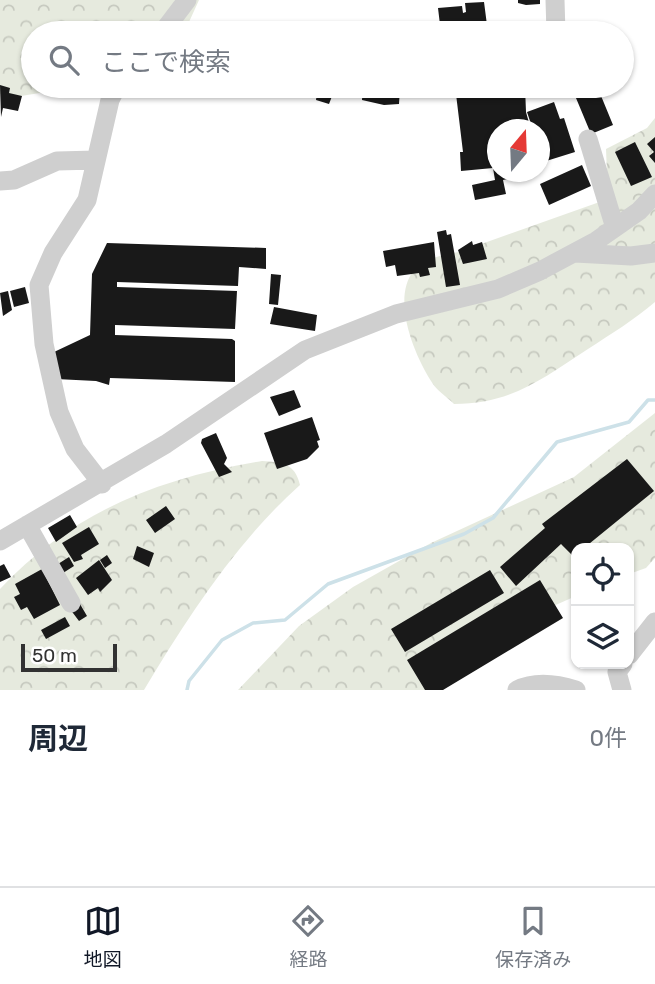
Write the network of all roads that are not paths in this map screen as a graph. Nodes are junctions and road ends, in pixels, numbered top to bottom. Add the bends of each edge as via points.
1 (187, 0) edge
2 (555, 0) edge
3 (171, 21) edge
4 (556, 21) edge
5 (111, 98) edge
6 (589, 139) dead end
7 (96, 160) junction
8 (0, 181) edge
9 (655, 194) edge
10 (615, 228) junction
11 (575, 253) junction
12 (655, 253) edge
13 (102, 484) junction
14 (27, 526) junction
15 (0, 541) edge
16 (71, 603) dead end
17 (655, 622) edge
18 (634, 649) edge
19 (620, 669) edge
20 (517, 690) edge
21 (576, 690) edge
22 (622, 690) edge

1 - 3 street
2 - 4 street
5 - 7 street
6 - 10 street
7 - 8 street via 57,161 14,180
7 - 13 street via 87,200 53,253 39,285 44,345 59,412 75,449
9 - 10 street
10 - 11 street
11 - 12 street
11 - 13 street via 498,289 396,314 304,350
13 - 14 street
14 - 15 street
14 - 16 street
17 - 18 street
19 - 22 street
20 - 21 street via 527,685 559,685

